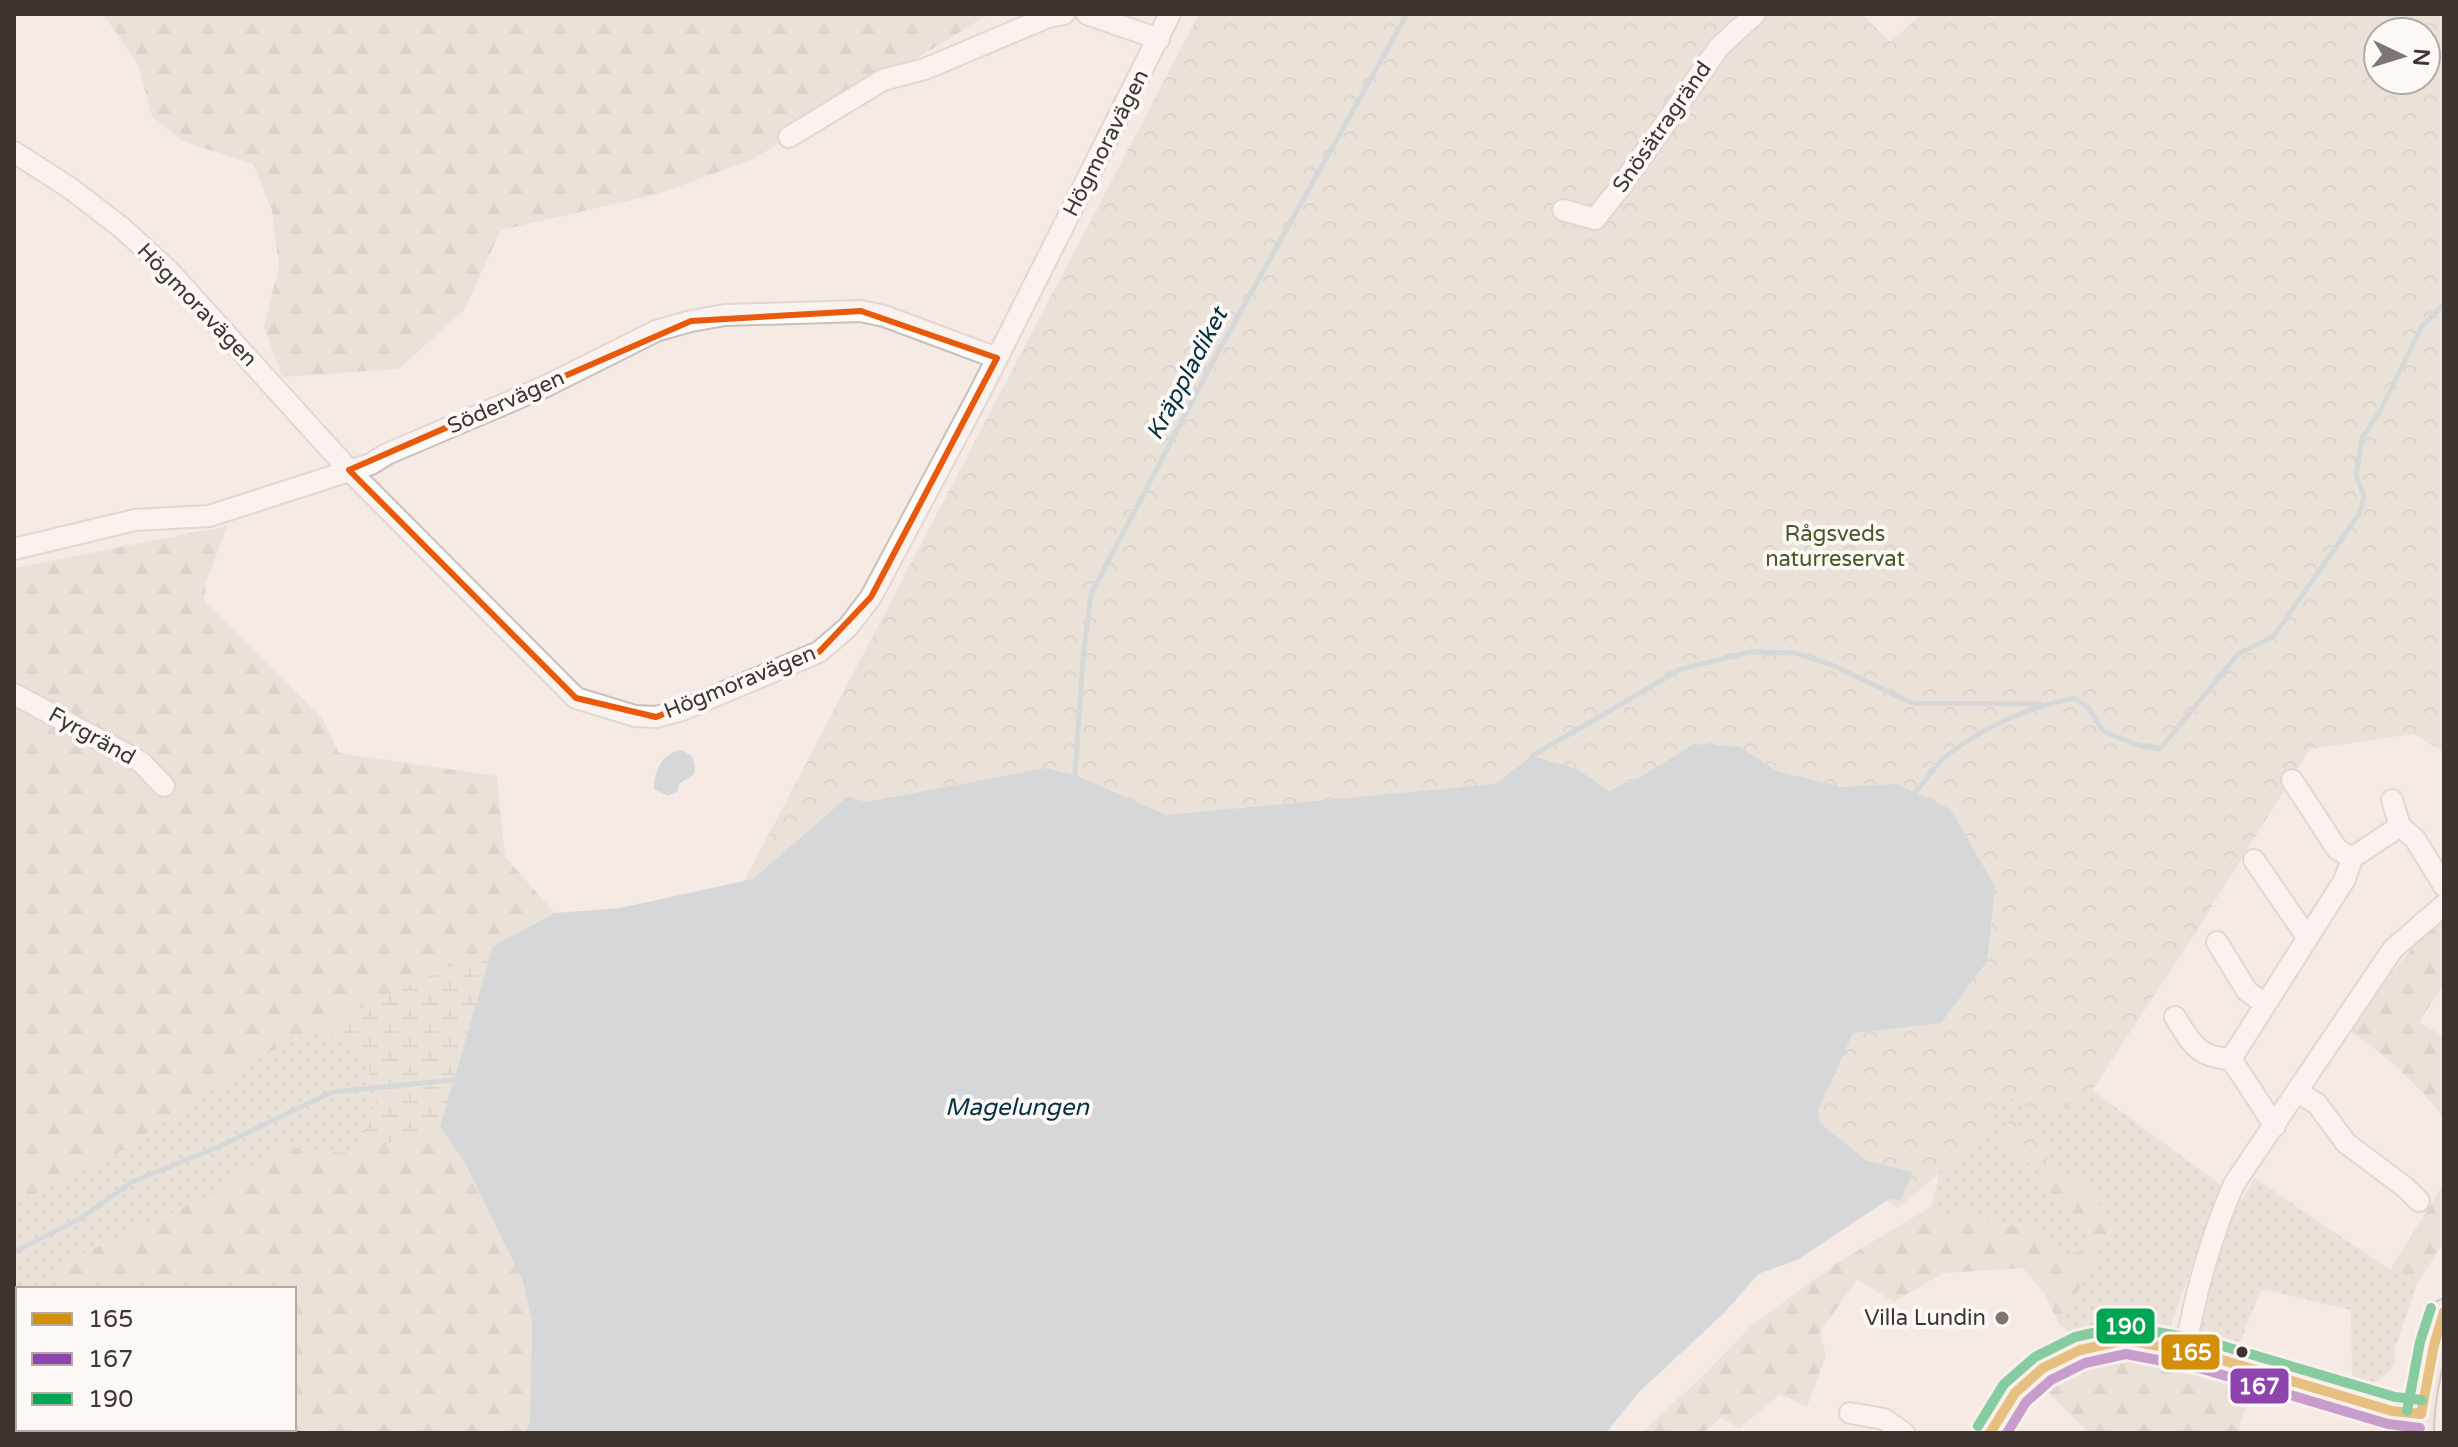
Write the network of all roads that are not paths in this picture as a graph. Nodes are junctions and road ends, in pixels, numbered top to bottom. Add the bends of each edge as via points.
1 (1064, 14) edge
2 (1087, 14) edge
3 (1170, 14) edge
4 (1755, 14) edge
5 (1159, 39) junction
6 (789, 137) dead end
7 (14, 152) edge
8 (1563, 210) dead end
9 (997, 358) junction
10 (349, 470) junction
11 (14, 549) edge
12 (14, 694) edge
13 (2292, 780) dead end
14 (164, 786) dead end
15 (2392, 800) dead end
16 (2400, 826) junction
17 (2352, 858) junction
18 (2254, 860) dead end
19 (2444, 886) edge
20 (2444, 905) edge
21 (2307, 937) junction
22 (2217, 942) dead end
23 (2265, 1004) junction
24 (2175, 1017) dead end
25 (2231, 1059) junction
26 (2298, 1092) junction
27 (2275, 1126) junction
28 (2419, 1201) dead end
29 (2444, 1312) edge
30 (2185, 1351) junction
31 (1850, 1413) dead end
32 (2421, 1424) edge
33 (1904, 1433) edge
34 (1990, 1433) edge

1 - 6 street via 925,69 883,80
2 - 5 street
3 - 5 street, Högmoravägen
4 - 8 street, Snösätragränd via 1719,47 1595,219
5 - 9 street, Högmoravägen
7 - 10 street, Högmoravägen via 70,188 168,270
9 - 10 street, Södervägen via 861,311 740,314 691,321 656,331 495,409
9 - 10 street, Högmoravägen via 871,597 848,627 819,652 656,717 576,698
10 - 11 street, Södervägen via 209,516 135,520
12 - 14 street, Fyrgränd via 141,762
13 - 17 street via 2337,849
15 - 16 street
16 - 17 street
16 - 19 street via 2415,839
17 - 21 street via 2345,879
18 - 21 street
20 - 26 street via 2393,949
21 - 23 street
22 - 23 street via 2247,991
23 - 25 street
24 - 25 street via 2195,1049
25 - 27 street
26 - 27 street
26 - 28 street via 2317,1104 2346,1143
27 - 30 street via 2234,1184 2221,1213
29 - 32 main road
30 - 32 street
30 - 34 street via 2126,1340 2060,1358 2015,1393
31 - 33 street via 1884,1419

